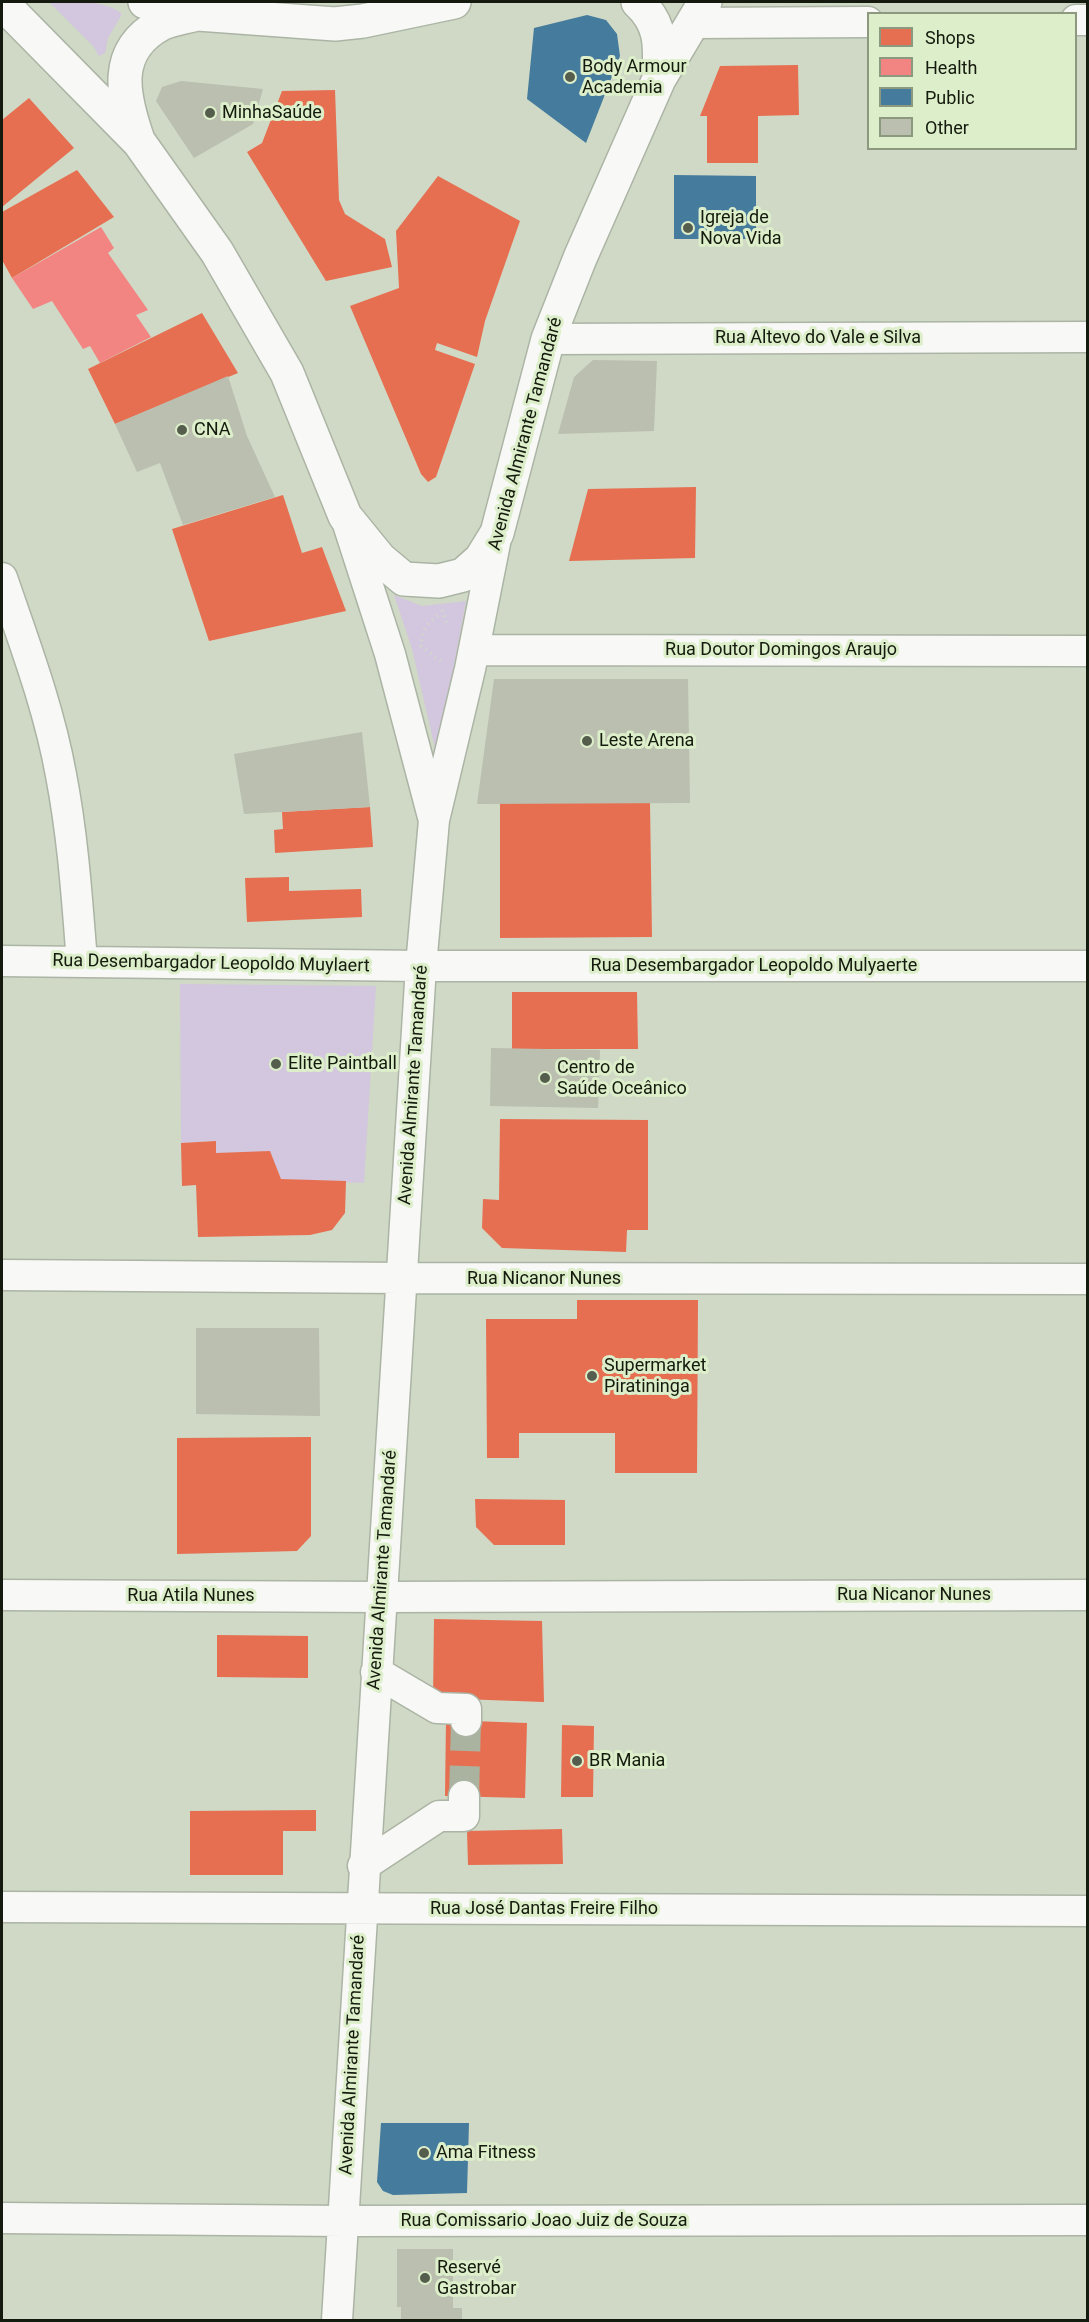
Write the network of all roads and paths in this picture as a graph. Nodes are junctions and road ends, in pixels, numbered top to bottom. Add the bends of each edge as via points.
1 (145, 2) edge
2 (454, 2) edge
3 (638, 2) edge
4 (2, 3) edge
5 (698, 12) edge
6 (198, 14) junction
7 (867, 22) edge
8 (659, 79) junction
9 (139, 142) junction
10 (1088, 337) edge
11 (548, 339) junction
12 (345, 516) junction
13 (497, 533) junction
14 (2, 578) edge
15 (450, 632) dead end
16 (1088, 651) edge
17 (459, 652) junction
18 (434, 820) junction
19 (2, 961) edge
20 (82, 962) junction
21 (421, 966) junction
22 (1088, 966) edge
23 (2, 1275) edge
24 (402, 1278) junction
25 (1088, 1279) edge
26 (1088, 1594) edge
27 (2, 1595) edge
28 (381, 1597) junction
29 (376, 1672) junction
30 (466, 1721) dead end
31 (464, 1796) tunnel mouth
32 (363, 1866) junction
33 (2, 1907) edge
34 (361, 1908) junction
35 (1088, 1911) edge
36 (2, 2218) edge
37 (1088, 2220) edge
38 (344, 2221) junction
39 (337, 2320) edge

1 - 6 main road
2 - 6 main road via 335,24
3 - 8 main road via 660,38
4 - 9 main road
5 - 7 street
5 - 8 main road, Avenida Almirante Tamandaré
6 - 9 main road via 162,23 135,45 124,86 126,106
8 - 11 main road, Avenida Almirante Tamandaré
9 - 12 main road via 217,252 287,373
10 - 11 street, Rua Altevo do Vale e Silva
11 - 13 main road, Avenida Almirante Tamandaré
12 - 13 main road via 380,559 405,579 439,581 463,575 481,559
12 - 18 street, Avenida Almirante Tamandaré via 390,654
13 - 17 street, Avenida Almirante Tamandaré
14 - 20 street via 34,672 61,774 75,870
15 - 17 path via 442,612 428,622 421,646 441,661
16 - 17 street, Rua Doutor Domingos Araujo
17 - 18 street, Avenida Almirante Tamandaré
18 - 21 street, Avenida Almirante Tamandaré
19 - 20 street, Rua Desembargador Leopoldo Muylaert
20 - 21 street, Rua Desembargador Leopoldo Muylaert
21 - 22 street, Rua Desembargador Leopoldo Mulyaerte
21 - 24 street, Avenida Almirante Tamandaré
23 - 24 street, Rua Nicanor Nunes
24 - 25 street, Rua Nicanor Nunes
24 - 28 street, Avenida Almirante Tamandaré
26 - 28 street, Rua Nicanor Nunes
27 - 28 street, Rua Atila Nunes
28 - 29 street, Avenida Almirante Tamandaré
29 - 30 street via 436,1708 466,1709
29 - 32 street, Avenida Almirante Tamandaré
31 - 32 street via 464,1816 438,1816
32 - 34 street, Avenida Almirante Tamandaré
33 - 34 street, Rua José Dantas Freire Filho
34 - 35 street, Rua José Dantas Freire Filho
34 - 38 street, Avenida Almirante Tamandaré
36 - 38 street, Rua Comissario Joao Juiz de Souza
37 - 38 street, Rua Comissario Joao Juiz de Souza
38 - 39 street, Avenida Almirante Tamandaré

